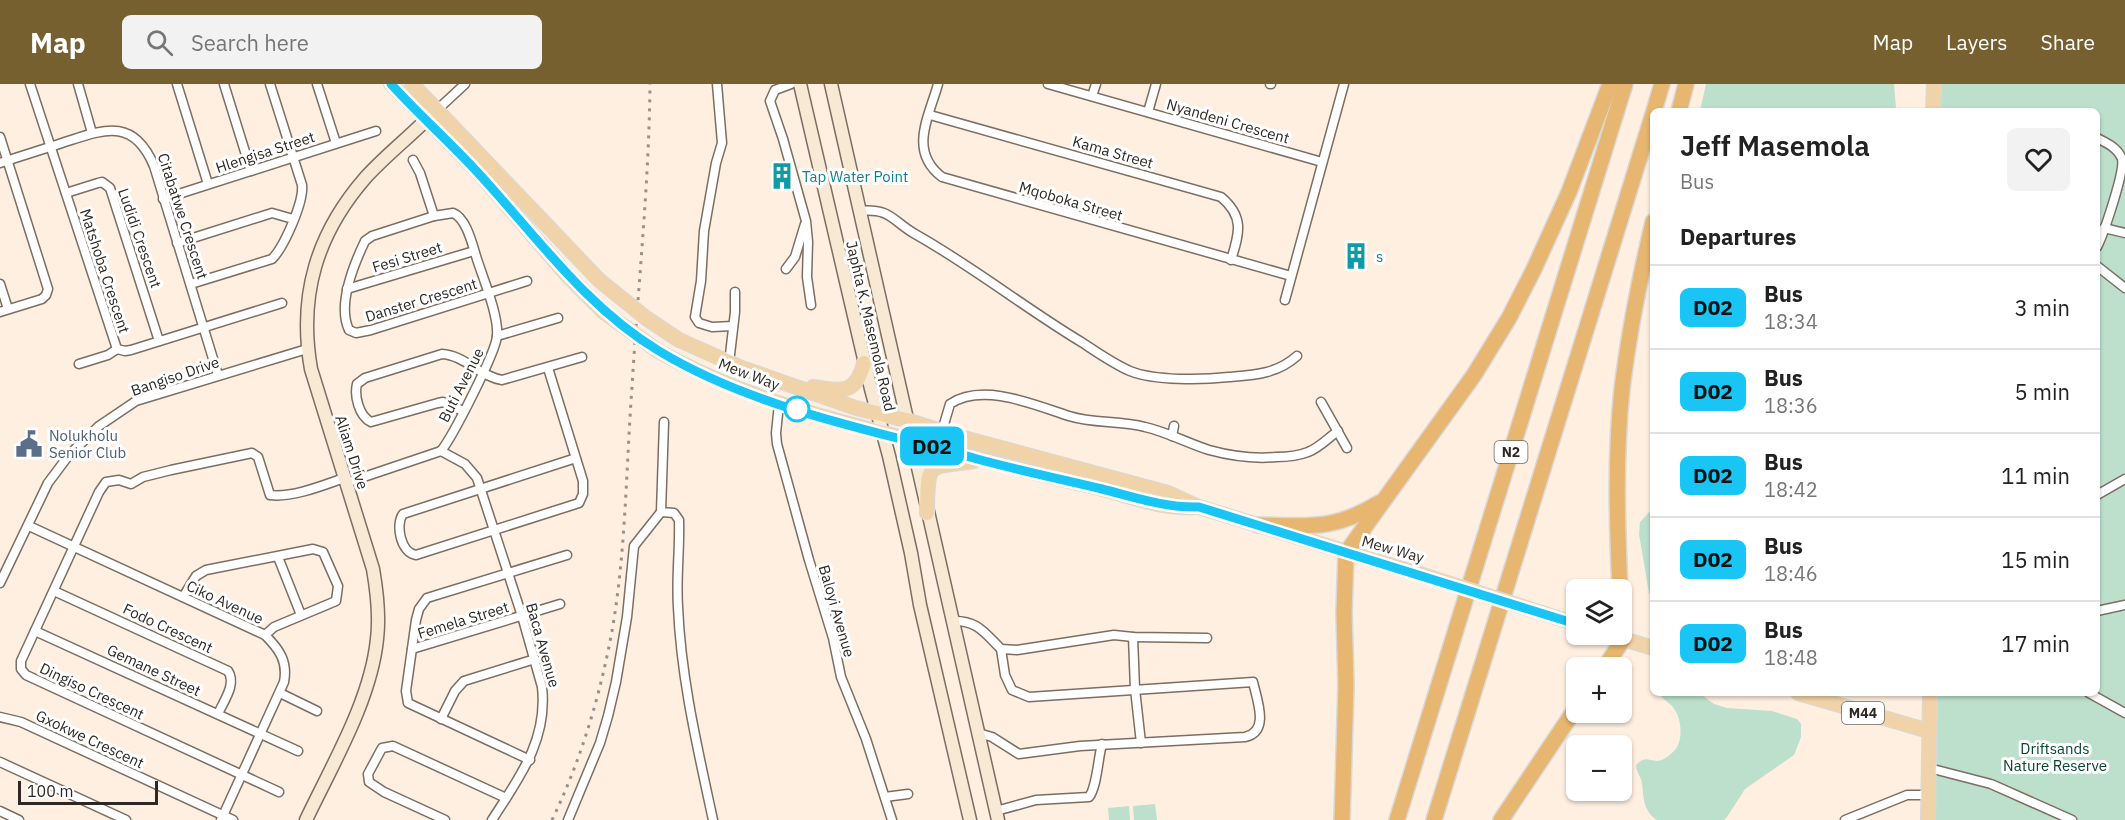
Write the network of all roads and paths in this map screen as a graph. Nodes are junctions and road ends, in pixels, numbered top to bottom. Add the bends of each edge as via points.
1 (30, 84) edge
2 (78, 84) edge
3 (177, 84) edge
4 (224, 84) edge
5 (270, 84) edge
6 (317, 84) edge
7 (391, 84) edge
8 (412, 84) edge
9 (465, 84) edge
10 (717, 84) edge
11 (791, 84) edge
12 (800, 84) edge
13 (831, 84) edge
14 (938, 84) edge
15 (1048, 84) edge
16 (1096, 84) edge
17 (1156, 84) edge
18 (1344, 84) edge
19 (1610, 84) edge
20 (1625, 84) edge
21 (1662, 84) edge
22 (1686, 84) edge
23 (1934, 84) edge
24 (1092, 96) junction
25 (1654, 108) edge
26 (1680, 108) edge
27 (1933, 108) edge
28 (437, 110) junction
29 (1148, 112) junction
30 (930, 115) junction
31 (427, 120) junction
32 (1650, 122) edge
33 (376, 131) dead end
34 (92, 133) junction
35 (0, 137) edge
36 (2100, 140) edge
37 (336, 143) junction
38 (50, 147) junction
39 (293, 157) junction
40 (413, 160) dead end
41 (4, 162) edge
42 (1322, 162) junction
43 (2124, 165) edge
44 (251, 171) junction
45 (208, 184) junction
46 (66, 193) junction
47 (164, 199) junction
48 (859, 211) junction
49 (434, 216) junction
50 (293, 219) junction
51 (806, 221) junction
52 (2104, 228) junction
53 (2125, 233) edge
54 (1650, 235) edge
55 (2100, 239) edge
56 (177, 243) junction
57 (474, 251) junction
58 (1231, 260) junction
59 (2100, 268) edge
60 (786, 269) dead end
61 (1291, 276) junction
62 (527, 281) dead end
63 (0, 284) edge
64 (192, 284) junction
65 (2125, 288) edge
66 (347, 289) junction
67 (735, 292) dead end
68 (488, 294) junction
69 (1285, 300) dead end
70 (282, 303) dead end
71 (811, 305) dead end
72 (4, 311) edge
73 (558, 318) dead end
74 (734, 326) junction
75 (204, 327) junction
76 (497, 336) junction
77 (159, 342) junction
78 (117, 349) junction
79 (307, 349) junction
80 (1297, 356) dead end
81 (582, 357) dead end
82 (729, 363) junction
83 (864, 363) junction
84 (79, 364) dead end
85 (548, 368) junction
86 (483, 372) junction
87 (218, 375) junction
88 (779, 382) junction
89 (1321, 402) dead end
90 (779, 404) junction
91 (463, 411) junction
92 (877, 413) junction
93 (906, 420) junction
94 (664, 422) dead end
95 (1174, 426) dead end
96 (942, 431) junction
97 (1338, 432) junction
98 (881, 433) junction
99 (1172, 436) junction
100 (911, 440) junction
101 (1347, 448) dead end
102 (441, 451) junction
103 (576, 458) junction
104 (982, 460) junction
105 (2125, 479) edge
106 (345, 481) junction
107 (481, 488) junction
108 (2100, 493) edge
109 (1384, 500) junction
110 (1199, 507) junction
111 (661, 512) junction
112 (927, 513) junction
113 (1258, 525) junction
114 (29, 526) junction
115 (494, 531) junction
116 (74, 547) junction
117 (1346, 553) junction
118 (567, 555) dead end
119 (278, 557) junction
120 (507, 574) junction
121 (1619, 579) edge
122 (0, 583) edge
123 (54, 591) junction
124 (183, 597) junction
125 (560, 604) dead end
126 (2125, 606) edge
127 (2100, 610) edge
128 (301, 615) junction
129 (522, 616) junction
130 (952, 621) junction
131 (1566, 621) edge
132 (35, 631) junction
133 (264, 635) junction
134 (1133, 637) junction
135 (1207, 638) dead end
136 (1632, 642) edge
137 (1650, 647) edge
138 (1001, 649) junction
139 (412, 650) junction
140 (535, 659) junction
141 (1135, 689) junction
142 (280, 693) junction
143 (1808, 696) edge
144 (1930, 696) edge
145 (2094, 696) edge
146 (317, 711) dead end
147 (218, 714) junction
148 (2125, 714) edge
149 (0, 717) edge
150 (441, 718) junction
151 (1566, 723) edge
152 (1929, 731) junction
153 (978, 733) junction
154 (261, 734) junction
155 (1141, 743) junction
156 (1102, 744) junction
157 (298, 751) dead end
158 (530, 760) junction
159 (0, 762) edge
160 (1929, 768) junction
161 (242, 775) junction
162 (279, 792) dead end
163 (908, 794) dead end
164 (1928, 795) junction
165 (885, 797) junction
166 (506, 798) junction
167 (0, 812) edge
168 (997, 816) edge
169 (222, 818) edge
170 (19, 820) edge
171 (126, 820) edge
172 (233, 820) edge
173 (306, 820) edge
174 (445, 820) edge
175 (492, 820) edge
176 (568, 820) edge
177 (713, 820) edge
178 (892, 820) edge
179 (970, 820) edge
180 (1342, 820) edge
181 (1397, 820) edge
182 (1434, 820) edge
183 (1501, 820) edge
184 (1845, 820) edge
185 (1928, 820) edge
186 (2072, 820) edge

1 - 38 street, Matshoba Crescent
2 - 34 street
3 - 45 street
4 - 44 street
5 - 39 street
6 - 37 street
7 - 31 main road, Mew Way
8 - 28 main road, Mew Way
9 - 28 street
10 - 74 street via 722,143 704,231 695,317 708,326
11 - 51 street via 775,90 770,101
12 - 83 main road, Japhta K. Masemola Road
13 - 48 main road, Japhta K. Masemola Road
14 - 30 street, Mqoboka Street
15 - 24 street, Nyandeni Crescent
16 - 24 street
17 - 29 street
18 - 42 street
19 - 109 highway via 1569,192 1509,318 1474,375
20 - 181 highway, N2
21 - 25 highway, N2
22 - 26 highway
23 - 27 main road
24 - 29 street, Nyandeni Crescent
28 - 31 main road, Aliam Drive
28 - 82 main road, Mew Way, bridge via 599,280 679,340
29 - 42 street, Nyandeni Crescent
30 - 58 street, Mqoboka Street via 923,151 933,169 947,179
30 - 58 street, Kama Street via 1221,197 1239,225
31 - 79 main road, Aliam Drive via 367,176 329,228 308,293
31 - 90 main road, Mew Way, bridge via 604,312 675,360
32 - 182 highway, N2
33 - 37 street, Hlengisa Street
34 - 38 street, Citabatwe Crescent
34 - 47 street, Citabatwe Crescent via 111,130 138,140 149,155
35 - 41 street
36 - 43 street via 2112,146
37 - 39 street, Hlengisa Street
38 - 41 street, Citabatwe Crescent
38 - 46 street, Matshoba Crescent
39 - 44 street, Hlengisa Street
39 - 50 street via 303,190
40 - 49 street
41 - 72 street via 48,289 42,299
42 - 61 street
43 - 52 street
44 - 45 street, Hlengisa Street
45 - 47 street, Hlengisa Street
46 - 77 street, Ludidi Crescent via 102,182 110,188
46 - 78 street, Matshoba Crescent
47 - 56 street, Citabatwe Crescent
48 - 80 street via 884,212 1049,323 1130,371 1179,378 1243,376 1271,372
48 - 93 main road, Japhta K. Masemola Road
49 - 57 street, Buti Avenue via 446,212 459,216
49 - 66 street, Danster Crescent via 368,238
50 - 56 street via 272,213
50 - 64 street via 272,259
51 - 60 street via 795,257
51 - 71 street
52 - 53 street
52 - 55 street
54 - 121 highway via 1622,390 1618,461
56 - 64 street, Citabatwe Crescent
57 - 66 street, Fesi Street
57 - 68 street, Buti Avenue
58 - 61 street, Mqoboka Street
59 - 65 street
61 - 69 street
62 - 68 street
63 - 72 street
64 - 75 street, Citabatwe Crescent
66 - 68 street, Danster Crescent via 346,321 349,330 356,333
67 - 74 street
68 - 76 street, Buti Avenue
70 - 75 street, Matshoba Crescent
73 - 76 street
74 - 82 street
75 - 77 street, Matshoba Crescent
75 - 87 street, Citabatwe Crescent
76 - 86 street, Buti Avenue
77 - 78 street, Matshoba Crescent via 125,351
78 - 84 street
79 - 87 street, Bangiso Drive
79 - 106 main road, Aliam Drive via 315,388
81 - 85 street
82 - 88 main road, Mew Way
83 - 88 main road via 857,382 844,389
83 - 92 main road, Japhta K. Masemola Road
85 - 86 street via 507,380
85 - 103 street
86 - 91 street, Buti Avenue
86 - 91 street via 442,354 357,384 356,396 363,415 371,422 438,402
87 - 114 street, Bangiso Drive via 136,402 99,426 69,455 48,483
88 - 92 main road, Mew Way
89 - 97 street
90 - 98 main road, Mew Way
90 - 165 street, Baloyi Avenue via 776,433 783,465 841,676
91 - 102 street, Buti Avenue
92 - 93 main road, Mew Way
92 - 98 main road, Japhta K. Masemola Road
93 - 96 main road, Mew Way
93 - 100 main road, Japhta K. Masemola Road
94 - 111 street
95 - 99 street
96 - 99 street via 950,404 967,397 994,396 1024,401 1079,419 1127,423
96 - 110 main road, Mew Way via 1168,493
97 - 99 street via 1309,452 1269,458 1218,452
97 - 101 street
98 - 100 main road, Mew Way
98 - 179 main road, Japhta K. Masemola Road
100 - 104 main road, Mew Way
100 - 112 main road, Japhta K. Masemola Road
102 - 106 street
102 - 107 street, Baca Avenue via 465,464
103 - 107 street
103 - 115 street via 584,488 579,503
104 - 110 main road, Mew Way via 1154,503
104 - 112 main road via 936,466 928,479
105 - 108 street
106 - 116 street via 270,495 255,453 183,467 131,484 108,481
106 - 173 main road, Aliam Drive via 373,569 378,603 377,639 366,686 352,722
107 - 115 street, Baca Avenue
107 - 115 street via 404,514 399,521 403,542 409,553 416,555
109 - 113 highway via 1355,516 1326,525
109 - 117 highway
110 - 113 main road, Mew Way
111 - 176 street via 634,546 627,617 608,716
111 - 177 street via 674,513 679,520 677,606 681,656
112 - 130 main road, Japhta K. Masemola Road
113 - 117 main road, Mew Way
114 - 116 street, Ciko Avenue
114 - 122 street, Bangiso Drive
115 - 120 street, Baca Avenue
116 - 123 street, Dingiso Crescent
116 - 124 street, Ciko Avenue
117 - 131 main road, Mew Way, bridge
117 - 180 highway
118 - 120 street
119 - 124 street via 200,573
119 - 128 street
119 - 128 street via 316,549 324,554 335,580 336,601
120 - 129 street, Baca Avenue
120 - 139 street via 425,600 419,609
123 - 132 street, Dingiso Crescent
123 - 147 street, Fodo Crescent via 228,671 231,685
124 - 133 street, Ciko Avenue
125 - 129 street, Femela Street
126 - 127 street
128 - 133 street
129 - 139 street, Femela Street
129 - 140 street, Baca Avenue
130 - 138 street via 977,626
130 - 153 main road, Japhta K. Masemola Road
132 - 147 street, Gemane Street
132 - 161 street, Dingiso Crescent via 21,661 26,675
133 - 142 street, Ciko Avenue via 282,655 285,666
134 - 135 street
134 - 138 street via 1114,635
134 - 141 street
136 - 137 main road
138 - 141 street via 1012,690 1029,697
139 - 150 street via 406,700
140 - 150 street via 464,681
140 - 158 street, Baca Avenue via 544,698
141 - 155 street
141 - 155 street via 1253,682 1260,715 1258,729 1252,735
142 - 146 street
142 - 154 street, Ciko Avenue
143 - 152 main road, M44
144 - 152 main road
145 - 148 street
147 - 154 street, Gemane Street
149 - 169 street, Gxokwe Crescent via 21,722
150 - 158 street
151 - 183 highway
152 - 160 main road
153 - 156 street via 1019,754
153 - 168 main road, Japhta K. Masemola Road
154 - 157 street
154 - 161 street, Ciko Avenue
155 - 156 street
156 - 168 street via 1089,797 1036,800
158 - 166 street, Baca Avenue
159 - 171 street
160 - 164 main road
160 - 186 street via 1991,784
161 - 162 street
161 - 169 street, Ciko Avenue
163 - 165 street
164 - 184 street via 1907,795
164 - 185 main road
165 - 178 street, Baloyi Avenue
166 - 174 street via 393,746 382,748 368,774 369,782
166 - 175 street, Baca Avenue
167 - 170 street
169 - 172 street, Gxokwe Crescent

